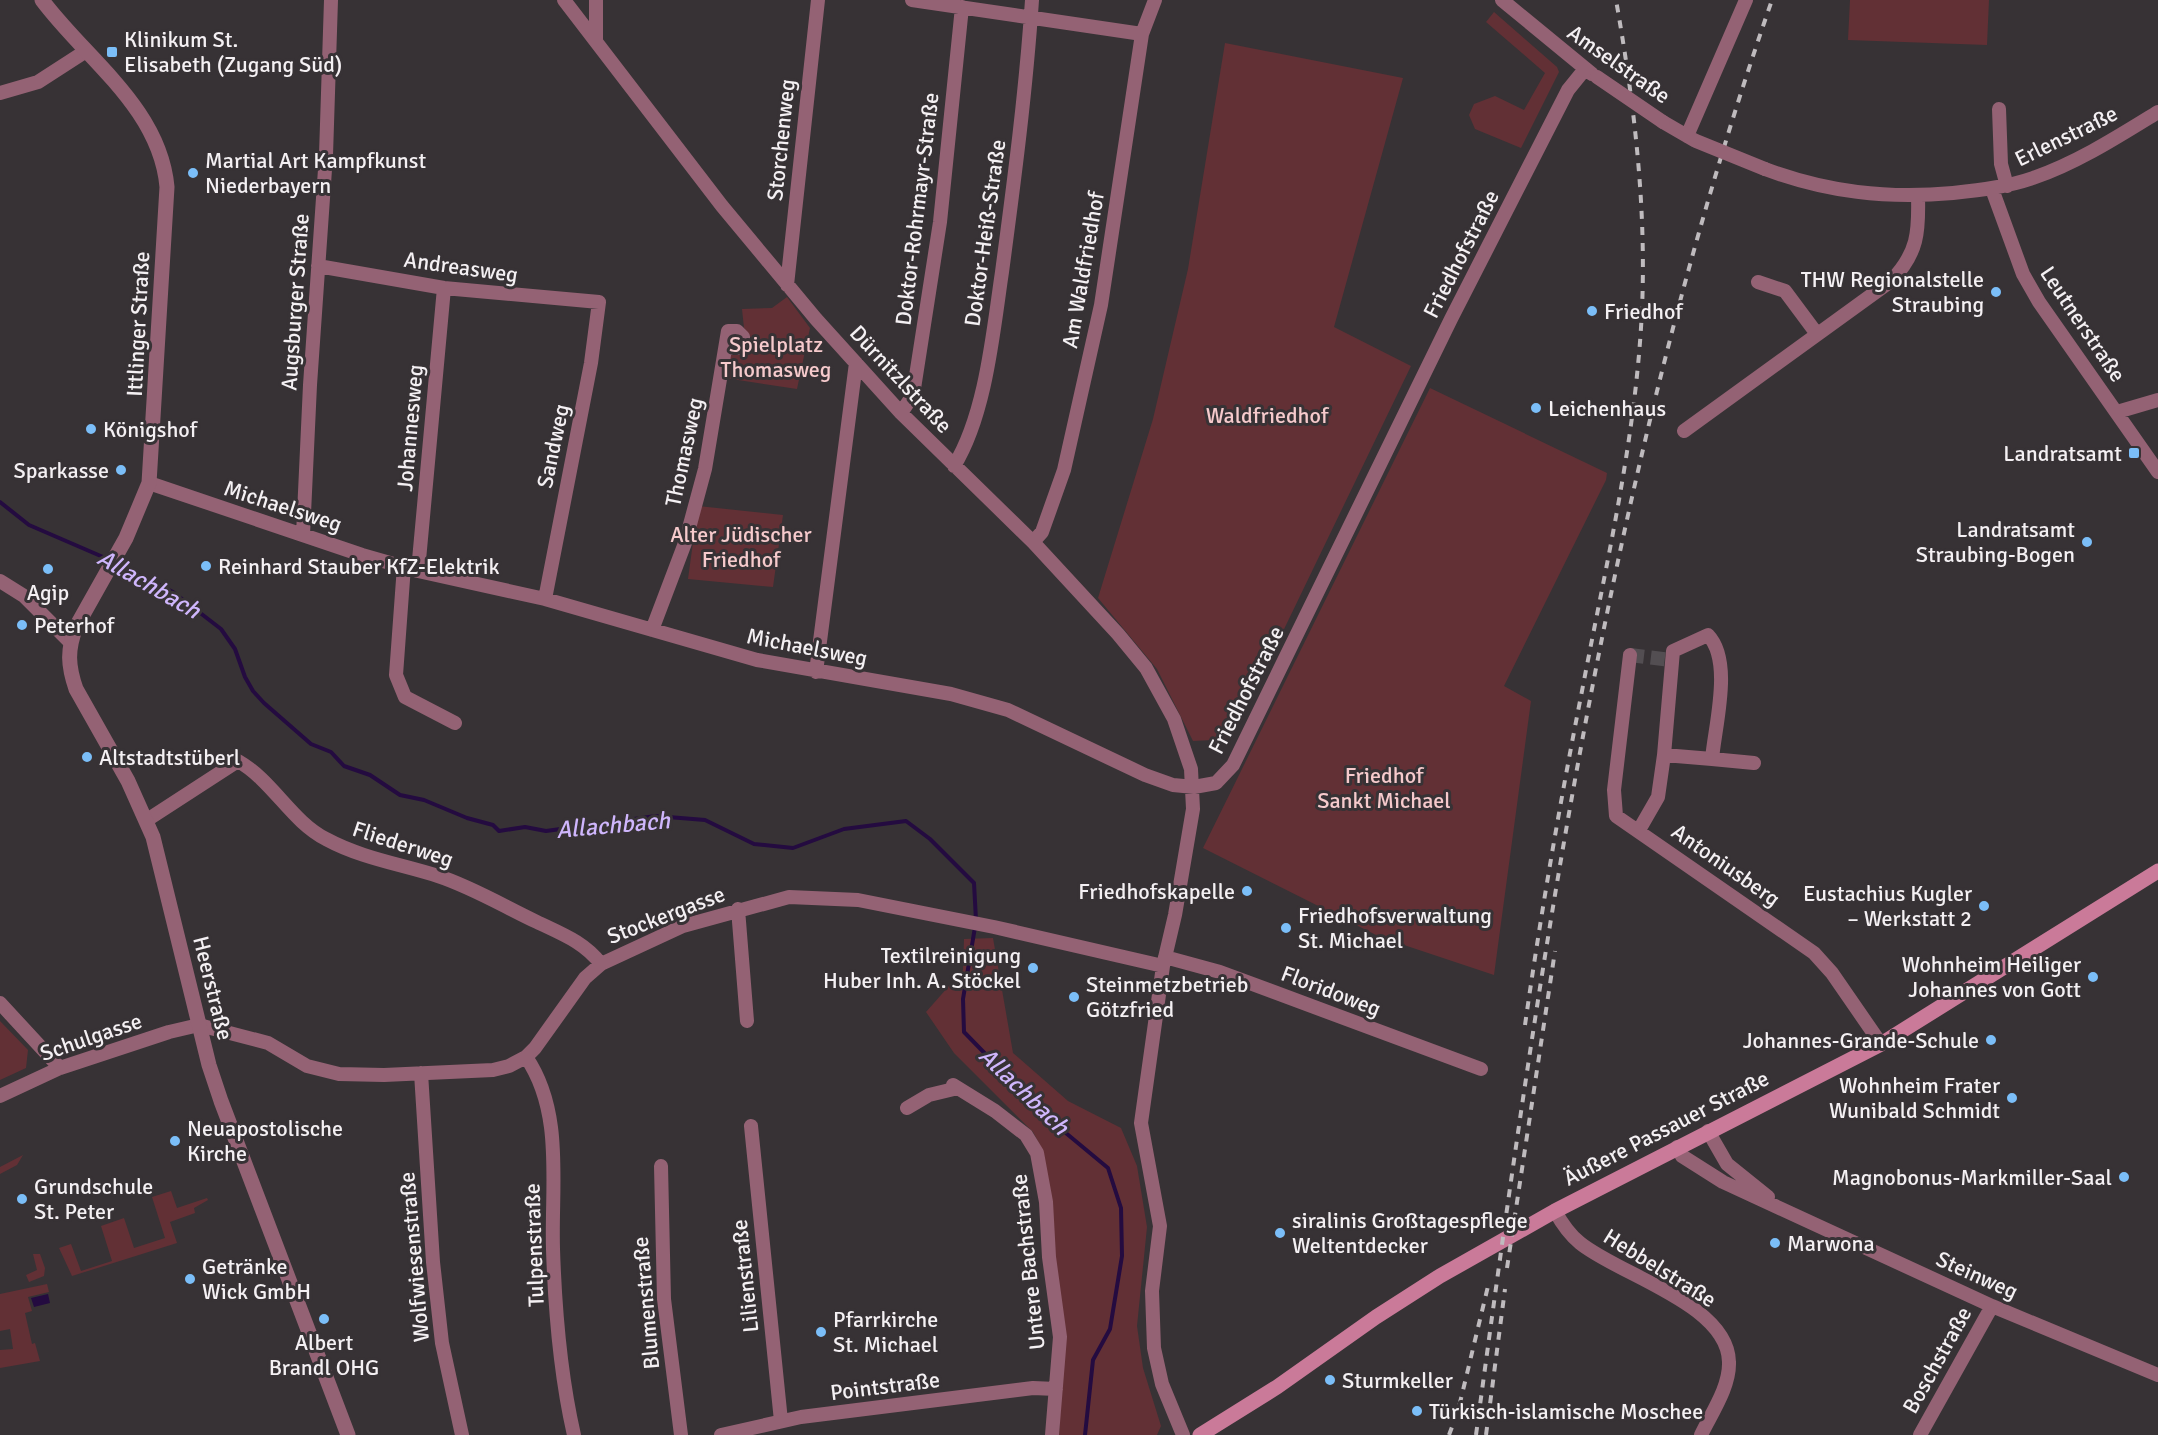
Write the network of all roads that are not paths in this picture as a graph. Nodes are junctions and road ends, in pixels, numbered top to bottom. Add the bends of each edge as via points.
1 (42, 0) edge
2 (331, 0) edge
3 (564, 0) edge
4 (596, 0) edge
5 (818, 0) edge
6 (912, 0) edge
7 (1032, 0) edge
8 (1155, 0) edge
9 (1502, 0) edge
10 (1746, 0) edge
11 (962, 7) junction
12 (1030, 18) junction
13 (1142, 34) junction
14 (596, 39) junction
15 (86, 51) junction
16 (1591, 73) junction
17 (0, 93) edge
18 (1999, 109) dead end
19 (2158, 112) edge
20 (1692, 138) junction
21 (2007, 186) junction
22 (1992, 189) junction
23 (1918, 196) junction
24 (318, 266) junction
25 (1758, 282) dead end
26 (788, 285) junction
27 (444, 288) junction
28 (599, 302) joint
29 (1817, 334) junction
30 (725, 348) dead end
31 (856, 363) junction
32 (2158, 400) edge
33 (2117, 412) junction
34 (901, 413) junction
35 (1684, 431) dead end
36 (954, 466) junction
37 (2158, 472) edge
38 (149, 483) junction
39 (303, 535) junction
40 (1033, 542) junction
41 (404, 567) junction
42 (418, 571) junction
43 (0, 581) edge
44 (545, 599) junction
45 (652, 630) junction
46 (70, 642) junction
47 (1630, 655) dead end
48 (816, 672) junction
49 (455, 723) dead end
50 (1664, 755) junction
51 (1712, 759) junction
52 (1754, 763) dead end
53 (1194, 787) junction
54 (147, 820) junction
55 (1639, 830) junction
56 (2158, 871) edge
57 (738, 909) junction
58 (1164, 962) junction
59 (601, 963) junction
60 (0, 1003) edge
61 (747, 1021) dead end
62 (199, 1025) junction
63 (1881, 1044) junction
64 (526, 1057) junction
65 (60, 1068) junction
66 (1481, 1069) dead end
67 (421, 1073) junction
68 (0, 1096) edge
69 (907, 1108) dead end
70 (751, 1126) dead end
71 (1708, 1131) junction
72 (1677, 1147) junction
73 (661, 1166) dead end
74 (1782, 1208) junction
75 (1555, 1211) junction
76 (1992, 1305) junction
77 (2158, 1375) edge
78 (1056, 1389) junction
79 (781, 1421) junction
80 (348, 1435) edge
81 (462, 1435) edge
82 (574, 1435) edge
83 (681, 1435) edge
84 (721, 1435) edge
85 (1052, 1435) edge
86 (1183, 1435) edge
87 (1200, 1435) edge
88 (1701, 1435) edge
89 (1920, 1435) edge

1 - 15 street, Ittlinger Straße
2 - 24 street, Augsburger Straße
3 - 14 street, Dürnitzlstraße
4 - 14 street
5 - 26 street, Storchenweg
6 - 11 street
7 - 12 street, Doktor-Heiß-Straße
8 - 13 street, Am Waldfriedhof
9 - 16 street, Amselstraße
10 - 20 street, Amselstraße
11 - 12 street
11 - 34 street, Doktor-Rohrmayr-Straße via 940,222 913,395
12 - 13 street
12 - 36 street, Doktor-Heiß-Straße via 1020,134 990,354 967,445
13 - 40 street, Am Waldfriedhof via 1101,305 1064,470 1042,532
14 - 26 street, Dürnitzlstraße via 722,206
15 - 17 street via 38,82
15 - 38 street, Ittlinger Straße via 136,108 154,137 166,177
16 - 20 street, Amselstraße, bridge
16 - 53 street, Friedhofstraße via 1568,90 1233,765 1216,783
18 - 21 street via 2001,164
19 - 21 street, Erlenstraße via 2061,166
20 - 23 street, Erlenstraße, bridge via 1809,184 1859,194
21 - 22 street, Erlenstraße
22 - 23 street, Erlenstraße
22 - 33 street, Leutnerstraße via 2033,293
23 - 29 street via 1919,228 1905,266 1892,281
24 - 27 street, Andreasweg
24 - 39 street, Augsburger Straße
25 - 29 street via 1785,291
26 - 31 street, Dürnitzlstraße
27 - 28 street, Andreasweg
27 - 42 street, Johannesweg
28 - 44 street, Sandweg via 591,363
29 - 35 street
30 - 45 street, Thomasweg via 705,469 685,543
31 - 34 street, Dürnitzlstraße
31 - 48 street
32 - 33 street
33 - 37 street, Leutnerstraße
34 - 36 street, Dürnitzlstraße
36 - 40 street, Dürnitzlstraße
38 - 39 street, Michaelsweg
38 - 46 street, Ittlinger Straße via 126,538
39 - 41 street, Michaelsweg
40 - 53 street, Dürnitzlstraße via 1146,668 1174,719
41 - 42 street, Michaelsweg
41 - 49 street via 396,675 405,697
42 - 44 street, Michaelsweg
43 - 46 street via 24,596
44 - 45 street, Michaelsweg
45 - 48 street, Michaelsweg
46 - 54 street, Heerstraße via 68,660 76,689
47 - 55 street, Antoniusberg via 1614,807 1616,816
48 - 53 street, Michaelsweg via 951,694 1008,710 1144,775
50 - 51 street
50 - 51 street, Antoniusberg via 1673,651 1708,635 1722,667
50 - 55 street, Antoniusberg via 1658,797
51 - 52 street
53 - 58 street via 1190,836
54 - 59 street, Fliederweg via 238,761 256,771 307,826 327,840 365,857 440,877 470,890 582,943
54 - 62 street, Heerstraße
55 - 63 street, Antoniusberg via 1814,953
56 - 63 main road, Äußere Passauer Straße
57 - 58 street, Stockergasse via 789,897 835,898
57 - 59 street, Stockergasse via 683,926
57 - 61 street
58 - 66 street, Floridoweg via 1220,972
58 - 86 street via 1142,1123 1161,1226 1152,1291 1154,1348 1162,1384
59 - 64 street, Stockergasse via 585,978
60 - 65 street
62 - 65 street, Schulgasse
62 - 67 street via 268,1043 318,1071
62 - 80 street, Heerstraße via 234,1139
63 - 71 main road, Äußere Passauer Straße
64 - 67 street via 493,1070
64 - 82 street, Tulpenstraße via 542,1084 552,1131 556,1307
65 - 68 street, Schulgasse
67 - 81 street, Wolfwiesenstraße via 433,1268 442,1343
69 - 78 street, Untere Bachstraße via 956,1086 1026,1135 1037,1153 1047,1202 1049,1257 1060,1337
70 - 79 street, Lilienstraße
71 - 72 main road, Äußere Passauer Straße
71 - 74 street, Steinweg via 1727,1164
72 - 74 street, Steinweg via 1682,1156 1704,1172
72 - 75 main road, Äußere Passauer Straße
73 - 83 street, Blumenstraße via 664,1299
74 - 76 street, Steinweg
75 - 87 main road, Äußere Passauer Straße via 1431,1282
75 - 88 street, Hebbelstraße via 1579,1242 1599,1257 1681,1301 1715,1328 1729,1363 1725,1385
76 - 77 street, Steinweg
76 - 89 street, Boschstraße
78 - 79 street, Pointstraße via 1033,1388
78 - 85 street, Untere Bachstraße
79 - 84 street, Pointstraße

